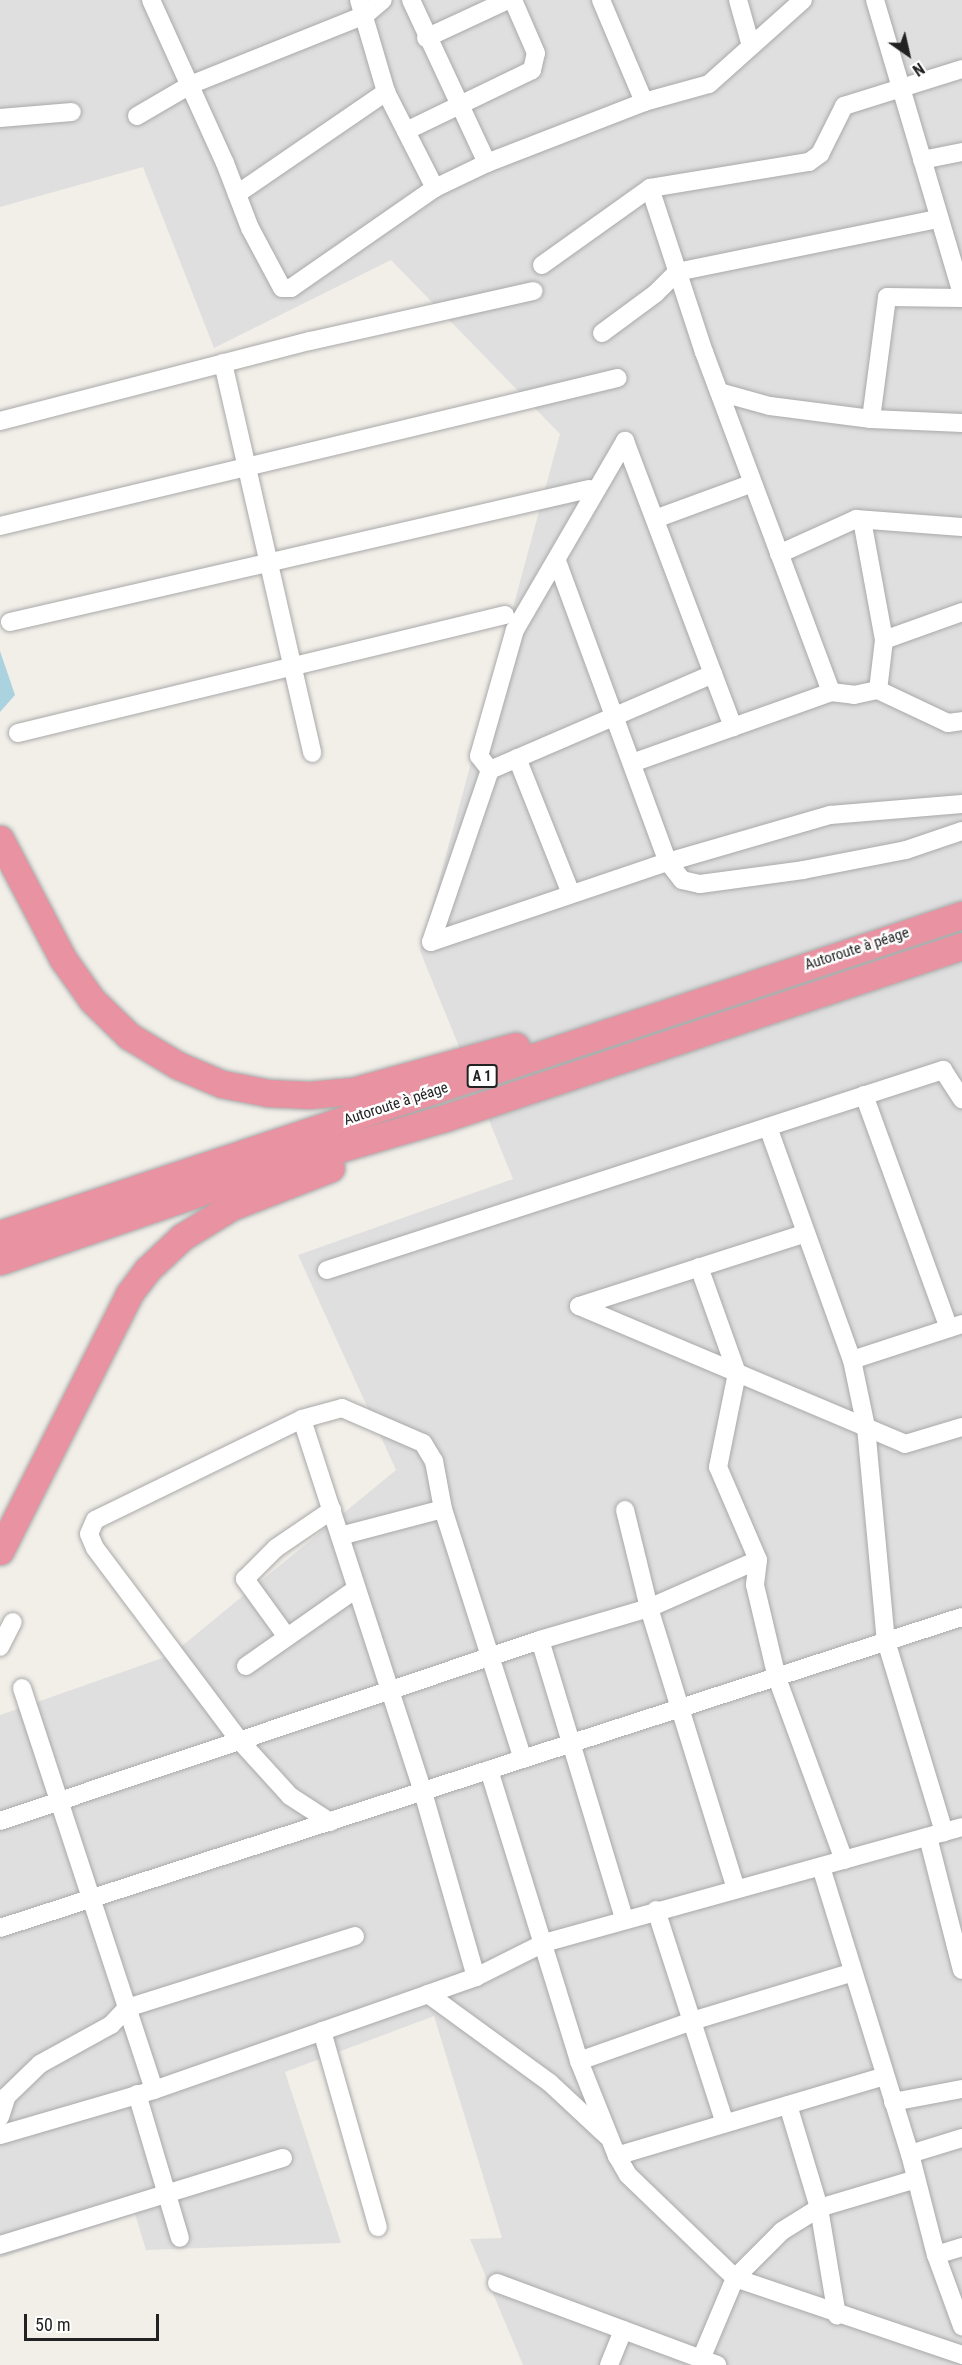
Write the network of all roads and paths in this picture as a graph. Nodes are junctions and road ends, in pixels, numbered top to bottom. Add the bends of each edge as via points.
1 (151, 0) edge
2 (383, 0) edge
3 (411, 0) edge
4 (508, 0) edge
5 (513, 0) edge
6 (601, 0) edge
7 (738, 0) edge
8 (803, 0) edge
9 (875, 0) edge
10 (362, 7) edge
11 (426, 38) junction
12 (751, 46) junction
13 (962, 69) edge
14 (190, 85) junction
15 (900, 86) junction
16 (386, 92) junction
17 (644, 102) junction
18 (458, 106) junction
19 (72, 112) dead end
20 (137, 116) dead end
21 (0, 118) edge
22 (406, 132) junction
23 (962, 152) edge
24 (922, 160) junction
25 (487, 163) junction
26 (435, 188) junction
27 (650, 188) junction
28 (237, 194) junction
29 (938, 219) junction
30 (953, 235) edge
31 (542, 265) dead end
32 (677, 272) junction
33 (533, 291) dead end
34 (962, 296) edge
35 (602, 333) dead end
36 (223, 363) junction
37 (618, 378) dead end
38 (719, 392) junction
39 (871, 419) junction
40 (0, 420) edge
41 (962, 423) edge
42 (245, 467) junction
43 (753, 483) junction
44 (589, 489) dead end
45 (655, 519) junction
46 (862, 520) junction
47 (0, 526) edge
48 (962, 527) edge
49 (779, 554) junction
50 (557, 561) junction
51 (266, 563) junction
52 (962, 612) edge
53 (505, 615) dead end
54 (10, 622) dead end
55 (884, 640) junction
56 (292, 665) junction
57 (713, 674) junction
58 (878, 690) junction
59 (831, 692) junction
60 (614, 716) junction
61 (962, 721) edge
62 (733, 727) junction
63 (18, 733) dead end
64 (312, 753) dead end
65 (517, 758) junction
66 (632, 763) junction
67 (490, 770) junction
68 (962, 804) edge
69 (962, 831) edge
70 (0, 839) edge
71 (668, 862) junction
72 (571, 894) junction
73 (962, 915) edge
74 (962, 946) edge
75 (614, 1030) junction
76 (864, 1095) junction
77 (962, 1099) edge
78 (445, 1118) junction
79 (768, 1127) junction
80 (806, 1233) junction
81 (0, 1234) edge
82 (0, 1261) edge
83 (699, 1267) junction
84 (327, 1270) dead end
85 (956, 1326) edge
86 (852, 1360) junction
87 (737, 1373) junction
88 (302, 1419) junction
89 (866, 1427) junction
90 (962, 1427) edge
91 (443, 1509) junction
92 (332, 1510) junction
93 (625, 1510) dead end
94 (340, 1536) junction
95 (0, 1551) edge
96 (758, 1560) junction
97 (356, 1589) junction
98 (649, 1608) junction
99 (962, 1617) edge
100 (13, 1622) dead end
101 (287, 1637) junction
102 (540, 1640) junction
103 (886, 1641) junction
104 (0, 1647) edge
105 (490, 1657) junction
106 (246, 1666) dead end
107 (777, 1678) junction
108 (22, 1688) dead end
109 (388, 1691) junction
110 (681, 1709) junction
111 (240, 1741) junction
112 (573, 1743) junction
113 (523, 1759) junction
114 (489, 1770) junction
115 (423, 1792) junction
116 (59, 1801) junction
117 (0, 1821) edge
118 (330, 1822) junction
119 (945, 1832) edge
120 (844, 1860) junction
121 (821, 1867) junction
122 (736, 1889) junction
123 (91, 1899) junction
124 (656, 1910) junction
125 (624, 1919) junction
126 (0, 1928) edge
127 (355, 1936) dead end
128 (544, 1943) junction
129 (960, 1960) edge
130 (853, 1972) junction
131 (476, 1977) junction
132 (428, 1994) junction
133 (127, 2008) junction
134 (692, 2021) junction
135 (321, 2031) junction
136 (579, 2061) junction
137 (885, 2076) junction
138 (962, 2089) edge
139 (145, 2092) junction
140 (893, 2102) junction
141 (788, 2105) junction
142 (0, 2117) edge
143 (725, 2123) junction
144 (0, 2135) edge
145 (962, 2138) edge
146 (614, 2148) junction
147 (910, 2154) junction
148 (283, 2158) dead end
149 (916, 2179) junction
150 (166, 2194) junction
151 (819, 2208) junction
152 (378, 2227) dead end
153 (180, 2238) dead end
154 (0, 2245) edge
155 (962, 2247) edge
156 (936, 2255) junction
157 (735, 2278) junction
158 (497, 2283) dead end
159 (837, 2315) junction
160 (962, 2326) edge
161 (623, 2330) junction
162 (962, 2355) edge
163 (709, 2363) edge
164 (609, 2365) edge

1 - 14 street
2 - 10 street
3 - 11 street
4 - 11 street
5 - 18 street via 536,53 532,70
6 - 17 street
7 - 12 street
8 - 12 street
9 - 15 street
10 - 14 street
10 - 16 street
11 - 18 street
12 - 17 street via 710,84
13 - 15 street
14 - 20 street
14 - 28 street
15 - 24 street
15 - 27 street via 844,106 820,154 809,162
16 - 22 street
16 - 28 street
17 - 25 street
18 - 22 street
18 - 25 street
19 - 21 street
22 - 26 street
23 - 24 street
24 - 29 street
25 - 26 street
26 - 28 street via 291,288 282,288 277,282
27 - 31 street
27 - 32 street
29 - 30 street
29 - 32 street
30 - 34 street
32 - 35 street via 656,293
32 - 38 street
33 - 36 street
34 - 39 street via 887,297
36 - 40 street
36 - 42 street
37 - 42 street
38 - 39 street via 770,406
38 - 43 street
39 - 41 street
42 - 47 street
42 - 51 street
43 - 45 street
43 - 49 street
44 - 51 street
45 - 50 street via 626,441
45 - 57 street
46 - 48 street
46 - 49 street
46 - 55 street
49 - 59 street
50 - 60 street
50 - 67 street via 515,630 478,756
51 - 54 street
51 - 56 street
52 - 55 street
53 - 56 street
55 - 58 street
56 - 63 street
56 - 64 street
57 - 60 street
57 - 62 street
58 - 59 street via 854,695
58 - 61 street via 948,723
59 - 62 street
60 - 65 street
60 - 66 street
62 - 66 street
65 - 67 street
65 - 72 street
66 - 71 street
67 - 72 street via 431,942
68 - 71 street via 830,815
69 - 71 street via 906,850 700,884 682,880
70 - 75 highway via 63,959 92,1000 129,1036 177,1065 222,1084 289,1094 353,1091 521,1044 572,1033
71 - 72 street
73 - 75 highway, Autoroute à péage / A 1
74 - 78 highway, A 1
75 - 81 highway, Autoroute à péage / A 1
76 - 77 street via 943,1070
76 - 79 street
76 - 85 street
78 - 82 highway, A 1 via 266,1170
78 - 95 highway via 369,1154 231,1208 182,1237 162,1254 129,1294
79 - 80 street
79 - 84 street
80 - 83 street
80 - 86 street
83 - 87 street
83 - 87 street via 579,1306
85 - 86 street
86 - 89 street
87 - 89 street
87 - 96 street via 718,1467
88 - 91 street via 342,1408 423,1443 434,1461
88 - 92 street
88 - 111 street via 95,1520 90,1534 94,1548
89 - 90 street via 904,1444
89 - 103 street
91 - 94 street
91 - 105 street
92 - 94 street
92 - 101 street via 276,1548 245,1579
93 - 98 street
94 - 97 street
96 - 98 street
96 - 107 street via 754,1585
97 - 101 street
97 - 109 street
98 - 102 street
98 - 110 street
99 - 103 street
100 - 104 street
101 - 106 street
102 - 105 street
102 - 112 street
103 - 107 street
103 - 119 street
105 - 109 street
105 - 113 street
107 - 110 street
107 - 120 street
108 - 116 street
109 - 111 street
109 - 115 street
110 - 112 street
110 - 122 street
111 - 116 street
111 - 118 street via 290,1796
112 - 113 street
112 - 125 street
113 - 114 street
114 - 115 street
114 - 128 street
115 - 118 street
115 - 131 street
116 - 117 street
116 - 123 street
118 - 123 street
119 - 120 street
119 - 129 street
120 - 121 street
121 - 122 street
121 - 130 street
122 - 124 street
123 - 126 street
123 - 133 street
124 - 125 street
124 - 134 street
125 - 128 street
127 - 133 street
128 - 131 street
128 - 136 street
130 - 134 street
130 - 137 street
131 - 132 street
132 - 135 street
132 - 146 street via 550,2083
133 - 139 street
133 - 142 street via 111,2025 40,2064 7,2096
134 - 136 street
134 - 143 street
135 - 139 street
135 - 152 street
136 - 146 street
137 - 140 street
137 - 141 street
138 - 140 street
139 - 144 street
139 - 150 street
140 - 147 street
141 - 143 street
141 - 151 street
143 - 146 street
145 - 147 street
146 - 157 street via 628,2175
147 - 149 street
148 - 150 street
149 - 151 street
149 - 156 street
150 - 153 street
150 - 154 street
151 - 157 street via 782,2231
151 - 159 street
155 - 156 street
156 - 160 street
157 - 159 street
157 - 163 street
158 - 161 street
159 - 162 street
161 - 163 street
161 - 164 street

